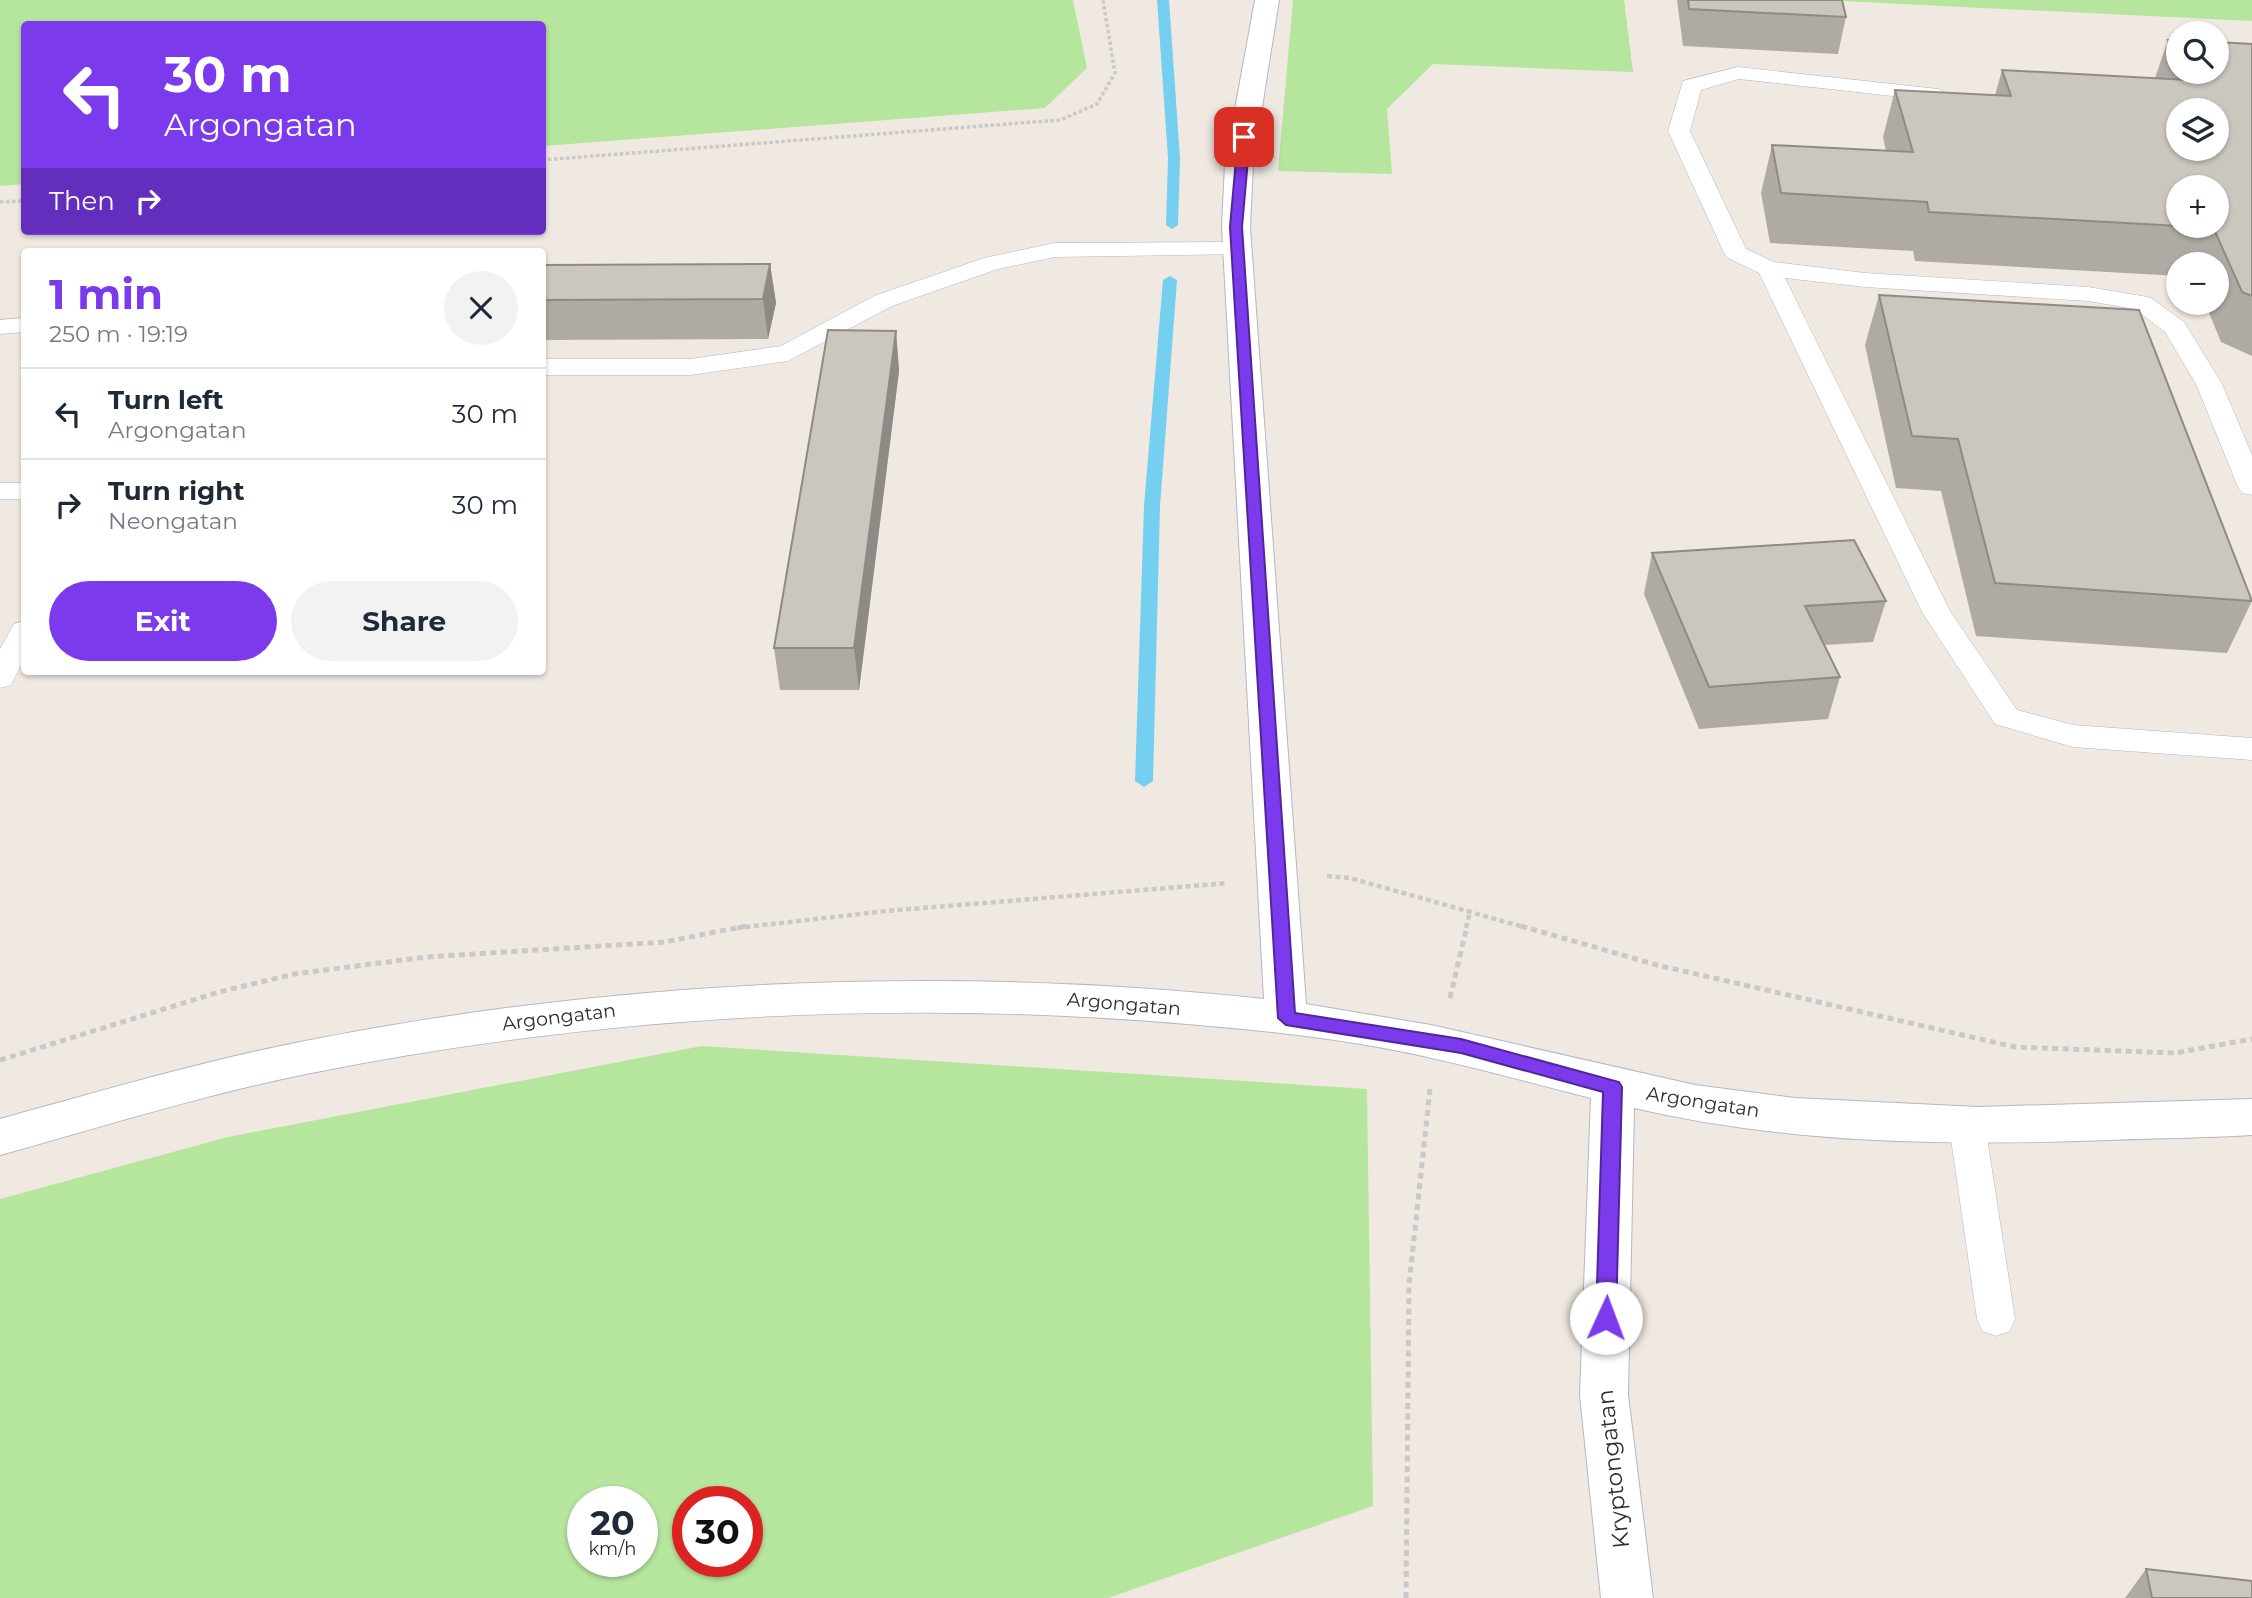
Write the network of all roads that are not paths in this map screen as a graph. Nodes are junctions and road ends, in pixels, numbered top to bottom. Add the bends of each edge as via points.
1 (1268, 0) edge
2 (1966, 97) edge
3 (1238, 249) junction
4 (1769, 269) junction
5 (21, 325) edge
6 (0, 327) edge
7 (546, 367) edge
8 (2252, 487) edge
9 (0, 491) edge
10 (21, 491) edge
11 (21, 637) edge
12 (0, 678) edge
13 (2252, 749) edge
14 (1286, 1018) junction
15 (1613, 1087) junction
16 (2252, 1117) edge
17 (1967, 1125) junction
18 (0, 1137) edge
19 (1996, 1319) dead end
20 (1627, 1598) edge

1 - 3 street via 1239,164
2 - 4 lane via 1738,73 1691,86 1679,131 1736,253
3 - 7 lane via 1055,250 992,263 883,301 788,353 690,367
3 - 14 street
4 - 8 lane via 2142,303 2175,327 2182,338 2209,384
4 - 13 lane via 1936,612 2006,717 2073,736
5 - 6 lane
9 - 10 lane
11 - 12 lane
14 - 15 street, Argongatan via 1461,1046
14 - 18 street, Argongatan via 1062,998 808,997 653,1006 500,1024 338,1051
15 - 17 street, Argongatan via 1749,1111 1904,1125
15 - 20 street, Kryptongatan via 1604,1395
16 - 17 street, Argongatan
17 - 19 lane

